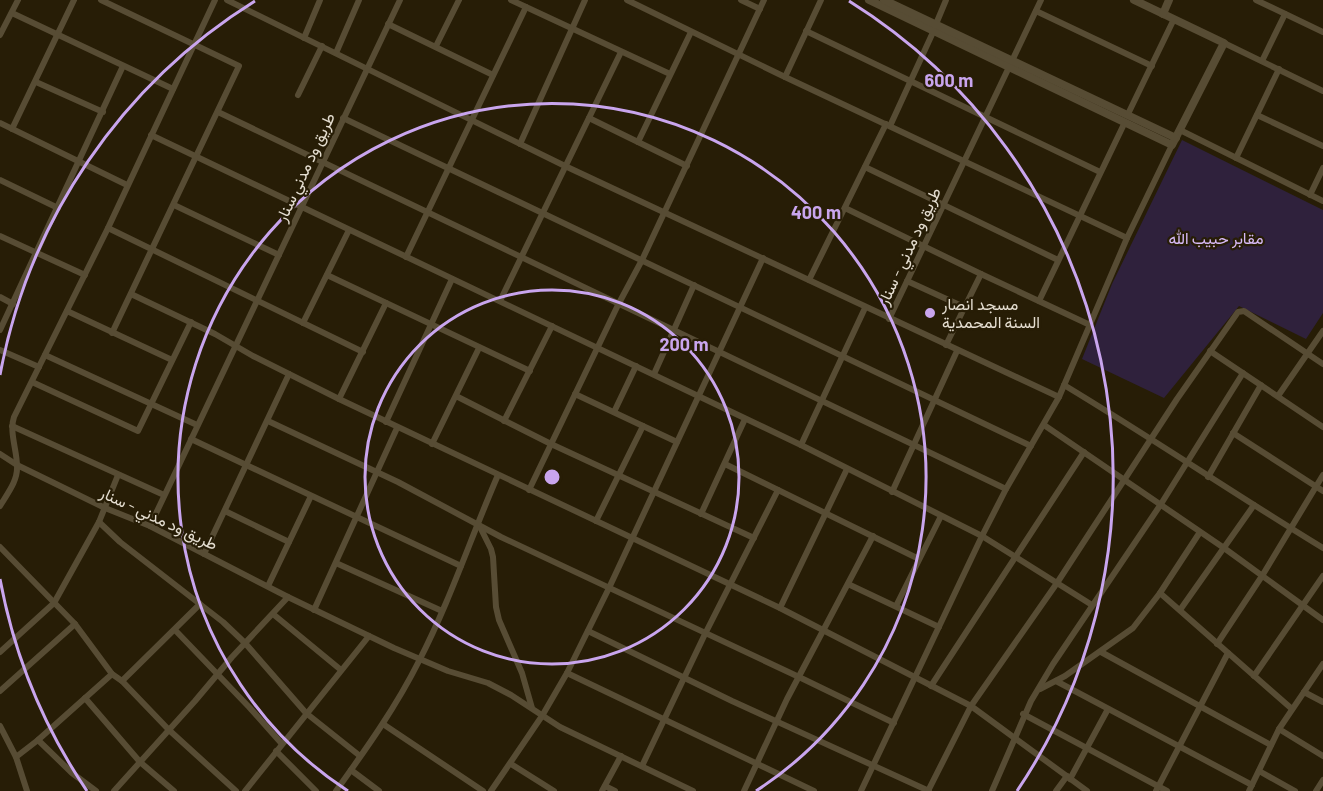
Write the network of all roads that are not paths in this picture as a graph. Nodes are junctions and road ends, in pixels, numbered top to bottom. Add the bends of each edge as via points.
1 (18, 0) edge
2 (74, 0) edge
3 (101, 0) edge
4 (215, 0) edge
5 (227, 0) edge
6 (320, 0) edge
7 (360, 0) edge
8 (399, 0) edge
9 (459, 0) edge
10 (512, 0) edge
11 (585, 0) edge
12 (627, 0) edge
13 (741, 0) edge
14 (764, 0) edge
15 (821, 0) edge
16 (868, 0) edge
17 (946, 0) edge
18 (1041, 0) edge
19 (1134, 0) edge
20 (1169, 0) edge
21 (1256, 0) edge
22 (890, 1) edge
23 (643, 3) edge
24 (526, 7) junction
25 (760, 9) junction
26 (1036, 11) junction
27 (12, 13) junction
28 (1162, 14) junction
29 (1285, 14) junction
30 (1174, 19) junction
31 (388, 24) junction
32 (935, 27) junction
33 (573, 28) junction
34 (806, 31) junction
35 (691, 32) junction
36 (1323, 32) edge
37 (0, 35) edge
38 (58, 35) junction
39 (304, 38) junction
40 (1224, 43) junction
41 (194, 45) junction
42 (322, 46) junction
43 (436, 46) junction
44 (621, 51) junction
45 (336, 53) junction
46 (738, 55) junction
47 (1262, 61) junction
48 (1010, 63) junction
49 (123, 66) junction
50 (1152, 66) junction
51 (368, 68) junction
52 (1279, 69) junction
53 (670, 74) junction
54 (493, 75) junction
55 (785, 77) junction
56 (36, 82) junction
57 (911, 82) junction
58 (173, 89) junction
59 (1323, 90) edge
60 (298, 95) dead end
61 (103, 112) junction
62 (218, 112) junction
63 (1257, 115) junction
64 (985, 117) junction
65 (344, 118) junction
66 (589, 118) junction
67 (1126, 118) junction
68 (472, 120) junction
69 (0, 123) edge
70 (888, 125) junction
71 (12, 129) junction
72 (151, 135) junction
73 (1176, 138) junction
74 (638, 142) junction
75 (520, 144) junction
76 (1323, 146) edge
77 (196, 157) junction
78 (1236, 158) junction
79 (964, 161) junction
80 (80, 162) junction
81 (322, 163) junction
82 (565, 166) junction
83 (687, 166) junction
84 (865, 167) junction
85 (449, 168) junction
86 (1323, 168) edge
87 (1100, 172) junction
88 (0, 180) edge
89 (127, 185) junction
90 (1310, 195) junction
91 (1323, 201) edge
92 (174, 205) junction
93 (943, 205) junction
94 (301, 207) junction
95 (58, 208) junction
96 (845, 208) junction
97 (428, 213) junction
98 (542, 213) junction
99 (664, 213) junction
100 (1079, 216) junction
101 (108, 228) junction
102 (349, 230) junction
103 (0, 236) edge
104 (1127, 238) junction
105 (923, 247) junction
106 (152, 250) junction
107 (37, 253) junction
108 (279, 255) junction
109 (406, 257) junction
110 (521, 258) junction
111 (763, 258) junction
112 (642, 260) junction
113 (1058, 260) junction
114 (981, 274) junction
115 (85, 275) junction
116 (327, 275) junction
117 (452, 279) junction
118 (810, 280) junction
119 (907, 281) junction
120 (694, 285) junction
121 (131, 294) junction
122 (0, 297) edge
123 (1039, 301) junction
124 (258, 302) junction
125 (500, 302) junction
126 (386, 303) junction
127 (13, 304) junction
128 (618, 305) junction
129 (739, 307) junction
130 (964, 307) junction
131 (866, 308) junction
132 (67, 311) junction
133 (889, 319) junction
134 (191, 322) junction
135 (303, 323) junction
136 (431, 324) junction
137 (1090, 324) junction
138 (552, 326) junction
139 (0, 330) edge
140 (674, 331) junction
141 (1323, 332) edge
142 (112, 333) junction
143 (946, 345) junction
144 (236, 346) junction
145 (479, 348) junction
146 (597, 348) junction
147 (0, 350) edge
148 (957, 351) junction
149 (1210, 351) junction
150 (363, 352) junction
151 (719, 353) junction
152 (1307, 354) junction
153 (45, 355) junction
154 (843, 356) junction
155 (172, 360) junction
156 (1323, 364) edge
157 (636, 366) junction
158 (39, 367) junction
159 (530, 371) junction
160 (1243, 373) junction
161 (289, 374) junction
162 (654, 374) junction
163 (32, 382) junction
164 (1064, 385) junction
165 (1261, 385) junction
166 (575, 394) junction
167 (456, 396) junction
168 (699, 396) junction
169 (1278, 396) junction
170 (1059, 397) junction
171 (339, 399) junction
172 (822, 401) junction
173 (935, 401) junction
174 (151, 404) junction
175 (614, 412) junction
176 (745, 419) junction
177 (504, 420) junction
178 (268, 421) junction
179 (386, 422) junction
180 (198, 425) junction
181 (1044, 425) junction
182 (12, 426) junction
183 (643, 426) junction
184 (1323, 427) edge
185 (398, 428) junction
186 (1233, 433) junction
187 (1151, 437) junction
188 (191, 439) junction
189 (677, 442) junction
190 (432, 444) junction
191 (551, 444) junction
192 (801, 445) junction
193 (914, 445) junction
194 (1031, 446) junction
195 (1084, 452) junction
196 (0, 454) edge
197 (1187, 462) junction
198 (725, 464) junction
199 (18, 465) junction
200 (246, 465) junction
201 (847, 469) junction
202 (377, 472) junction
203 (620, 474) junction
204 (118, 475) junction
205 (1323, 475) edge
206 (498, 476) junction
207 (1208, 477) junction
208 (1124, 479) junction
209 (1316, 487) junction
210 (1006, 489) junction
211 (529, 490) junction
212 (778, 490) junction
213 (1323, 491) edge
214 (653, 492) junction
215 (892, 492) junction
216 (164, 495) junction
217 (311, 496) junction
218 (1161, 504) junction
219 (1254, 505) junction
220 (0, 506) edge
221 (105, 508) junction
222 (225, 511) junction
223 (825, 513) junction
224 (701, 514) junction
225 (941, 516) junction
226 (357, 517) junction
227 (596, 521) junction
228 (99, 522) junction
229 (478, 524) junction
230 (150, 526) junction
231 (1291, 528) junction
232 (1200, 532) junction
233 (873, 536) junction
234 (982, 536) junction
235 (632, 537) junction
236 (754, 538) junction
237 (289, 542) junction
238 (0, 547) edge
239 (1224, 548) junction
240 (1323, 548) edge
241 (204, 554) junction
242 (1017, 558) junction
243 (919, 559) junction
244 (336, 563) junction
245 (461, 566) junction
246 (1262, 576) junction
247 (1323, 576) edge
248 (1056, 583) junction
249 (848, 584) junction
250 (268, 586) junction
251 (731, 586) junction
252 (609, 588) junction
253 (1160, 593) junction
254 (288, 597) junction
255 (54, 603) junction
256 (200, 604) junction
257 (1092, 605) junction
258 (1303, 605) junction
259 (896, 606) junction
260 (780, 608) junction
261 (314, 610) junction
262 (1180, 610) junction
263 (442, 611) junction
264 (273, 614) junction
265 (1323, 620) edge
266 (75, 624) junction
267 (939, 627) junction
268 (175, 630) junction
269 (588, 631) junction
270 (824, 631) junction
271 (705, 634) junction
272 (369, 636) junction
273 (245, 643) junction
274 (1217, 644) junction
275 (1101, 651) junction
276 (0, 652) edge
277 (1228, 653) junction
278 (420, 659) junction
279 (1323, 664) edge
280 (341, 670) junction
281 (218, 673) junction
282 (567, 673) junction
283 (112, 674) junction
284 (799, 676) junction
285 (1254, 676) junction
286 (684, 678) junction
287 (915, 678) junction
288 (122, 681) junction
289 (1056, 681) junction
290 (931, 686) junction
291 (1039, 690) junction
292 (0, 691) edge
293 (1304, 692) junction
294 (86, 698) junction
295 (1323, 702) edge
296 (971, 706) junction
297 (1200, 707) junction
298 (532, 708) junction
299 (1108, 709) junction
300 (1292, 710) junction
301 (306, 712) junction
302 (1023, 714) junction
303 (542, 716) junction
304 (664, 719) junction
305 (777, 722) junction
306 (894, 723) junction
307 (383, 724) junction
308 (0, 726) edge
309 (1279, 729) junction
310 (169, 730) junction
311 (1015, 738) junction
312 (38, 740) junction
313 (282, 744) junction
314 (1271, 745) junction
315 (1179, 746) junction
316 (1087, 748) junction
317 (276, 751) junction
318 (360, 756) junction
319 (621, 756) junction
320 (1323, 756) edge
321 (16, 757) junction
322 (140, 762) junction
323 (757, 763) junction
324 (511, 764) junction
325 (873, 765) junction
326 (642, 766) junction
327 (351, 770) junction
328 (1258, 771) junction
329 (1069, 778) junction
330 (1323, 780) edge
331 (604, 788) edge
332 (1251, 788) edge
333 (1158, 789) edge
334 (27, 791) edge
335 (96, 791) edge
336 (114, 791) edge
337 (174, 791) edge
338 (236, 791) edge
339 (245, 791) edge
340 (316, 791) edge
341 (336, 791) edge
342 (379, 791) edge
343 (483, 791) edge
344 (491, 791) edge
345 (554, 791) edge
346 (615, 791) edge
347 (693, 791) edge
348 (744, 791) edge
349 (813, 791) edge
350 (861, 791) edge
351 (928, 791) edge
352 (992, 791) edge
353 (1056, 791) edge
354 (1087, 791) edge
355 (1167, 791) edge
356 (1295, 791) edge
357 (1316, 791) edge

1 - 27 street
2 - 38 street
3 - 41 street
4 - 41 street
5 - 39 street
6 - 39 street
7 - 45 street
8 - 31 street, طريق ود مدني سنار
9 - 43 street
10 - 24 street
11 - 33 street
12 - 23 street
13 - 25 street
14 - 25 street
15 - 34 street
16 - 32 street
17 - 32 street
18 - 26 street, طريق ود مدني - سنار
19 - 28 street
20 - 28 street
21 - 29 street
22 - 32 street
23 - 35 street
24 - 33 street
24 - 54 street
25 - 46 street
26 - 48 street, طريق ود مدني - سنار
26 - 50 street
27 - 37 street
27 - 38 street
28 - 30 street
29 - 36 street
29 - 47 street
30 - 40 street
30 - 50 street
31 - 43 street
31 - 51 street, طريق ود مدني سنار
32 - 48 street
32 - 57 street
33 - 44 street
33 - 75 street
34 - 55 street
34 - 57 street
35 - 46 street
35 - 53 street
38 - 49 street
38 - 56 street
39 - 42 street
40 - 47 street
40 - 73 street
41 - 58 street
41 - 62 street via 239,66
42 - 45 street
42 - 60 street
43 - 54 street
44 - 53 street
44 - 66 street
45 - 51 street
46 - 55 street
46 - 83 street
47 - 52 street
48 - 64 street, طريق ود مدني - سنار
48 - 67 street
49 - 58 street
49 - 61 street
50 - 67 street
51 - 65 street, طريق ود مدني سنار
51 - 68 street
52 - 59 street
52 - 63 street
53 - 74 street
54 - 68 street
55 - 70 street
56 - 61 street
56 - 71 street
57 - 64 street
57 - 70 street
58 - 72 street
61 - 80 street
62 - 77 street
62 - 81 street
63 - 76 street
63 - 78 street
64 - 79 street, طريق ود مدني - سنار
64 - 87 street
65 - 81 street, طريق ود مدني سنار
65 - 85 street
66 - 74 street
66 - 82 street
67 - 73 street
67 - 87 street
68 - 75 street
68 - 85 street
69 - 71 street
70 - 79 street
70 - 84 street
71 - 80 street
72 - 77 street
72 - 89 street
73 - 78 street
73 - 104 street
74 - 83 street
75 - 82 street
77 - 92 street
77 - 94 street
78 - 90 street
79 - 93 street, طريق ود مدني - سنار
79 - 100 street
80 - 89 street
80 - 95 street
81 - 94 street, طريق ود مدني سنار
81 - 97 street
82 - 98 street
82 - 99 street
83 - 99 street
84 - 93 street
84 - 96 street
85 - 97 street
85 - 98 street
86 - 90 street
87 - 100 street
88 - 95 street
89 - 101 street
90 - 91 street
92 - 106 street
92 - 108 street
93 - 105 street, طريق ود مدني - سنار
93 - 113 street
94 - 102 street
94 - 108 street, طريق ود مدني سنار
95 - 107 street
96 - 105 street
96 - 118 street
97 - 109 street
97 - 110 street
98 - 110 street
98 - 112 street
99 - 111 street
99 - 112 street
100 - 104 street
100 - 113 street
101 - 106 street
101 - 115 street
102 - 109 street
102 - 116 street
103 - 107 street
104 - 137 street
105 - 114 street
105 - 119 street, طريق ود مدني - سنار
106 - 121 street
106 - 124 street
107 - 115 street
107 - 127 street
108 - 124 street, طريق ود مدني سنار
109 - 117 street
110 - 125 street
110 - 128 street
111 - 118 street
111 - 129 street
112 - 120 street
112 - 128 street
113 - 123 street
114 - 123 street
114 - 130 street
115 - 132 street
116 - 126 street
116 - 135 street
117 - 125 street
117 - 136 street
118 - 131 street
119 - 130 street
119 - 133 street, طريق ود مدني - سنار
120 - 129 street
120 - 140 street
121 - 134 street
121 - 142 street
122 - 127 street
123 - 137 street
124 - 135 street
124 - 144 street, طريق ود مدني سنار
125 - 138 street
126 - 136 street
126 - 150 street
127 - 139 street
128 - 140 street
128 - 146 street
129 - 151 street
129 - 154 street
130 - 143 street
131 - 133 street
131 - 154 street
132 - 142 street
132 - 153 street
133 - 143 street, طريق ود مدني - سنار
134 - 144 street
134 - 155 street
135 - 150 street
136 - 145 street
136 - 179 street
137 - 164 street
138 - 146 street
138 - 159 street
140 - 151 street
140 - 162 street
141 - 152 street
142 - 155 street
143 - 148 street, طريق ود مدني - سنار
144 - 161 street
144 - 180 street, طريق ود مدني سنار
145 - 159 street
145 - 167 street
146 - 157 street
146 - 166 street
147 - 158 street
148 - 170 street, طريق ود مدني - سنار
148 - 173 street
149 - 152 street via 1241,311
149 - 160 street
149 - 187 street
150 - 171 street
151 - 168 street
151 - 172 street
152 - 156 street
152 - 169 street
153 - 158 street
153 - 174 street
154 - 172 street
154 - 173 street
155 - 174 street
157 - 162 street
157 - 175 street
158 - 163 street
159 - 177 street
160 - 165 street
160 - 197 street
161 - 171 street
161 - 178 street
162 - 168 street
163 - 174 street via 138,431
163 - 182 street
164 - 170 street
164 - 187 street
165 - 169 street
165 - 186 street
166 - 175 street
166 - 191 street
167 - 177 street
167 - 190 street
168 - 176 street
168 - 189 street
169 - 184 street
170 - 181 street
171 - 179 street
172 - 192 street
172 - 193 street
173 - 193 street
173 - 194 street
174 - 180 street
175 - 183 street
176 - 192 street
176 - 198 street
177 - 191 street
178 - 200 street
178 - 202 street
179 - 185 street
180 - 188 street, طريق ود مدني سنار
181 - 194 street
181 - 195 street
182 - 199 street
182 - 204 street
183 - 189 street
183 - 203 street
185 - 190 street
185 - 202 street
186 - 207 street
186 - 209 street
187 - 197 street
187 - 208 street
188 - 200 street
188 - 216 street, طريق ود مدني سنار
189 - 214 street
190 - 206 street
191 - 203 street
191 - 211 street
192 - 201 street
193 - 210 street
193 - 215 street
194 - 210 street
195 - 208 street
195 - 242 street
196 - 199 street, طريق ود مدني - سنار
197 - 207 street
197 - 218 street
198 - 212 street
198 - 224 street
199 - 220 street via 14,483
199 - 221 street, طريق ود مدني - سنار
200 - 217 street
200 - 222 street
201 - 215 street
201 - 223 street
202 - 226 street
202 - 229 street
203 - 214 street
203 - 227 street
204 - 216 street
204 - 221 street
205 - 209 street
206 - 211 street
206 - 229 street
207 - 219 street
208 - 218 street
208 - 248 street
209 - 213 street
209 - 231 street
210 - 234 street
211 - 227 street
212 - 223 street
212 - 236 street
214 - 224 street
214 - 235 street
215 - 225 street
216 - 230 street, طريق ود مدني سنار
217 - 226 street
217 - 237 street
218 - 232 street
218 - 257 street
219 - 231 street
219 - 239 street
221 - 228 street
221 - 230 street, طريق ود مدني - سنار
222 - 237 street
222 - 241 street
223 - 233 street
223 - 260 street
224 - 236 street
225 - 234 street
225 - 243 street
226 - 244 street
226 - 245 street
227 - 235 street
228 - 255 street
228 - 256 street, طريق ود مدني - سنار
229 - 245 street
229 - 252 street
229 - 298 street via 493,557 499,620
230 - 241 street, طريق ود مدني - سنار
231 - 240 street
231 - 246 street
232 - 239 street
232 - 253 street
233 - 243 street
233 - 249 street
234 - 242 street
234 - 267 street
235 - 251 street
235 - 252 street
236 - 251 street
237 - 250 street
238 - 255 street
239 - 246 street
239 - 262 street
241 - 250 street, طريق ود مدني - سنار
242 - 248 street
242 - 290 street
243 - 259 street
244 - 261 street
244 - 263 street
245 - 263 street
246 - 258 street
246 - 274 street
247 - 258 street
248 - 257 street
248 - 296 street
249 - 259 street
249 - 270 street
250 - 254 street, طريق ود مدني - سنار
251 - 260 street
251 - 271 street
252 - 269 street
252 - 271 street
253 - 262 street
253 - 275 street via 1133,628
254 - 261 street, طريق ود مدني - سنار
254 - 264 street
255 - 266 street
255 - 276 street
256 - 268 street
256 - 273 street, طريق ود مدني - سنار
257 - 291 street
258 - 265 street
258 - 285 street
259 - 267 street
260 - 270 street
261 - 272 street, طريق ود مدني - سنار
262 - 274 street
263 - 278 street
264 - 273 street
264 - 280 street
266 - 283 street
266 - 292 street
267 - 287 street
268 - 281 street
268 - 288 street
269 - 282 street
269 - 286 street
270 - 284 street
270 - 287 street
271 - 284 street
271 - 286 street
272 - 278 street, طريق ود مدني - سنار
272 - 280 street
273 - 281 street
273 - 301 street, طريق ود مدني - سنار
274 - 277 street
275 - 289 street
275 - 297 street
277 - 285 street
277 - 297 street
278 - 298 street, طريق ود مدني - سنار via 488,683
278 - 307 street
279 - 293 street
280 - 301 street
281 - 310 street
281 - 313 street
282 - 303 street
282 - 304 street
283 - 288 street
283 - 294 street
284 - 305 street
284 - 306 street
285 - 300 street
286 - 304 street
286 - 305 street
287 - 290 street
287 - 306 street
288 - 310 street
289 - 291 street
289 - 299 street
290 - 296 street
291 - 302 street
293 - 295 street
293 - 300 street
294 - 312 street
294 - 322 street
296 - 311 street
296 - 351 street
297 - 314 street
297 - 315 street
298 - 303 street, طريق ود مدني - سنار
299 - 315 street
299 - 316 street
300 - 309 street
301 - 313 street
301 - 318 street, طريق ود مدني - سنار
302 - 311 street
302 - 316 street
303 - 319 street, طريق ود مدني - سنار
303 - 324 street
304 - 323 street
304 - 326 street
305 - 323 street
305 - 325 street
306 - 325 street
307 - 318 street
307 - 343 street
308 - 321 street
309 - 314 street
309 - 320 street
310 - 322 street
310 - 338 street
311 - 329 street
311 - 352 street
312 - 321 street
312 - 335 street
313 - 317 street
314 - 328 street
315 - 332 street
315 - 333 street
316 - 329 street
316 - 333 street
317 - 339 street
317 - 340 street
318 - 327 street
319 - 326 street, طريق ود مدني - سنار
319 - 331 street
321 - 334 street
322 - 336 street
322 - 337 street
323 - 348 street
323 - 349 street
324 - 344 street
324 - 345 street
325 - 350 street
325 - 351 street
326 - 347 street, طريق ود مدني - سنار
327 - 341 street
327 - 342 street
328 - 332 street
328 - 356 street
329 - 353 street
329 - 354 street
330 - 357 street
331 - 346 street
333 - 355 street

